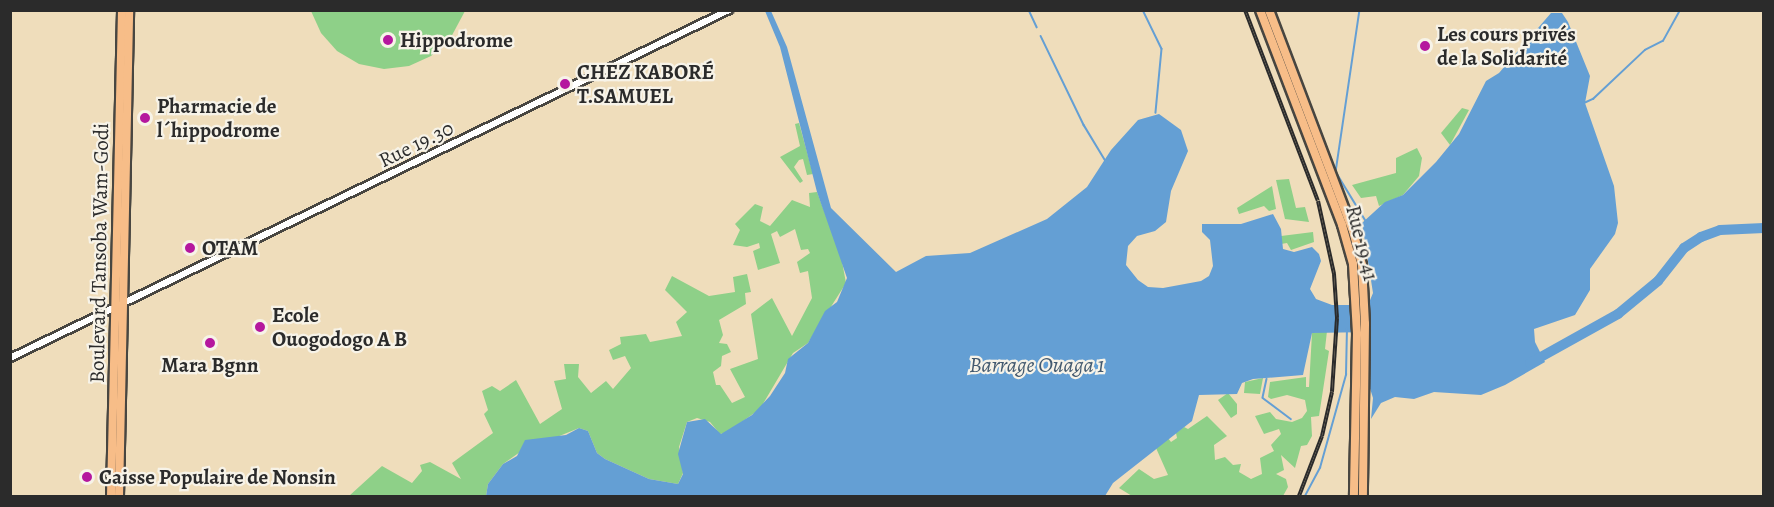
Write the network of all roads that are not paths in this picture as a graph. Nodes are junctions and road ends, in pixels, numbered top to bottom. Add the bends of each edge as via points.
1 (122, 10) edge
2 (129, 10) edge
3 (729, 10) edge
4 (1260, 10) edge
5 (1269, 10) edge
6 (1361, 303) junction
7 (120, 304) junction
8 (1361, 334) junction
9 (10, 358) edge
10 (111, 496) edge
11 (119, 496) edge
12 (1354, 496) edge
13 (1363, 496) edge

1 - 7 main road, Boulevard Tansoba Wam-Godi
2 - 7 main road, Boulevard Tansoba Wam-Godi
3 - 7 street, Rue 19.30
4 - 6 main road, Rue 19.41 via 1342,225
5 - 6 main road, Rue 19.41 via 1353,231
6 - 8 main road, Rue 19.41
7 - 9 street, Rue 19.30
7 - 10 main road, Boulevard Tansoba Wam-Godi
7 - 11 main road, Boulevard Tansoba Wam-Godi
8 - 12 main road, Rue 19.41
8 - 13 main road, Rue 19.41

